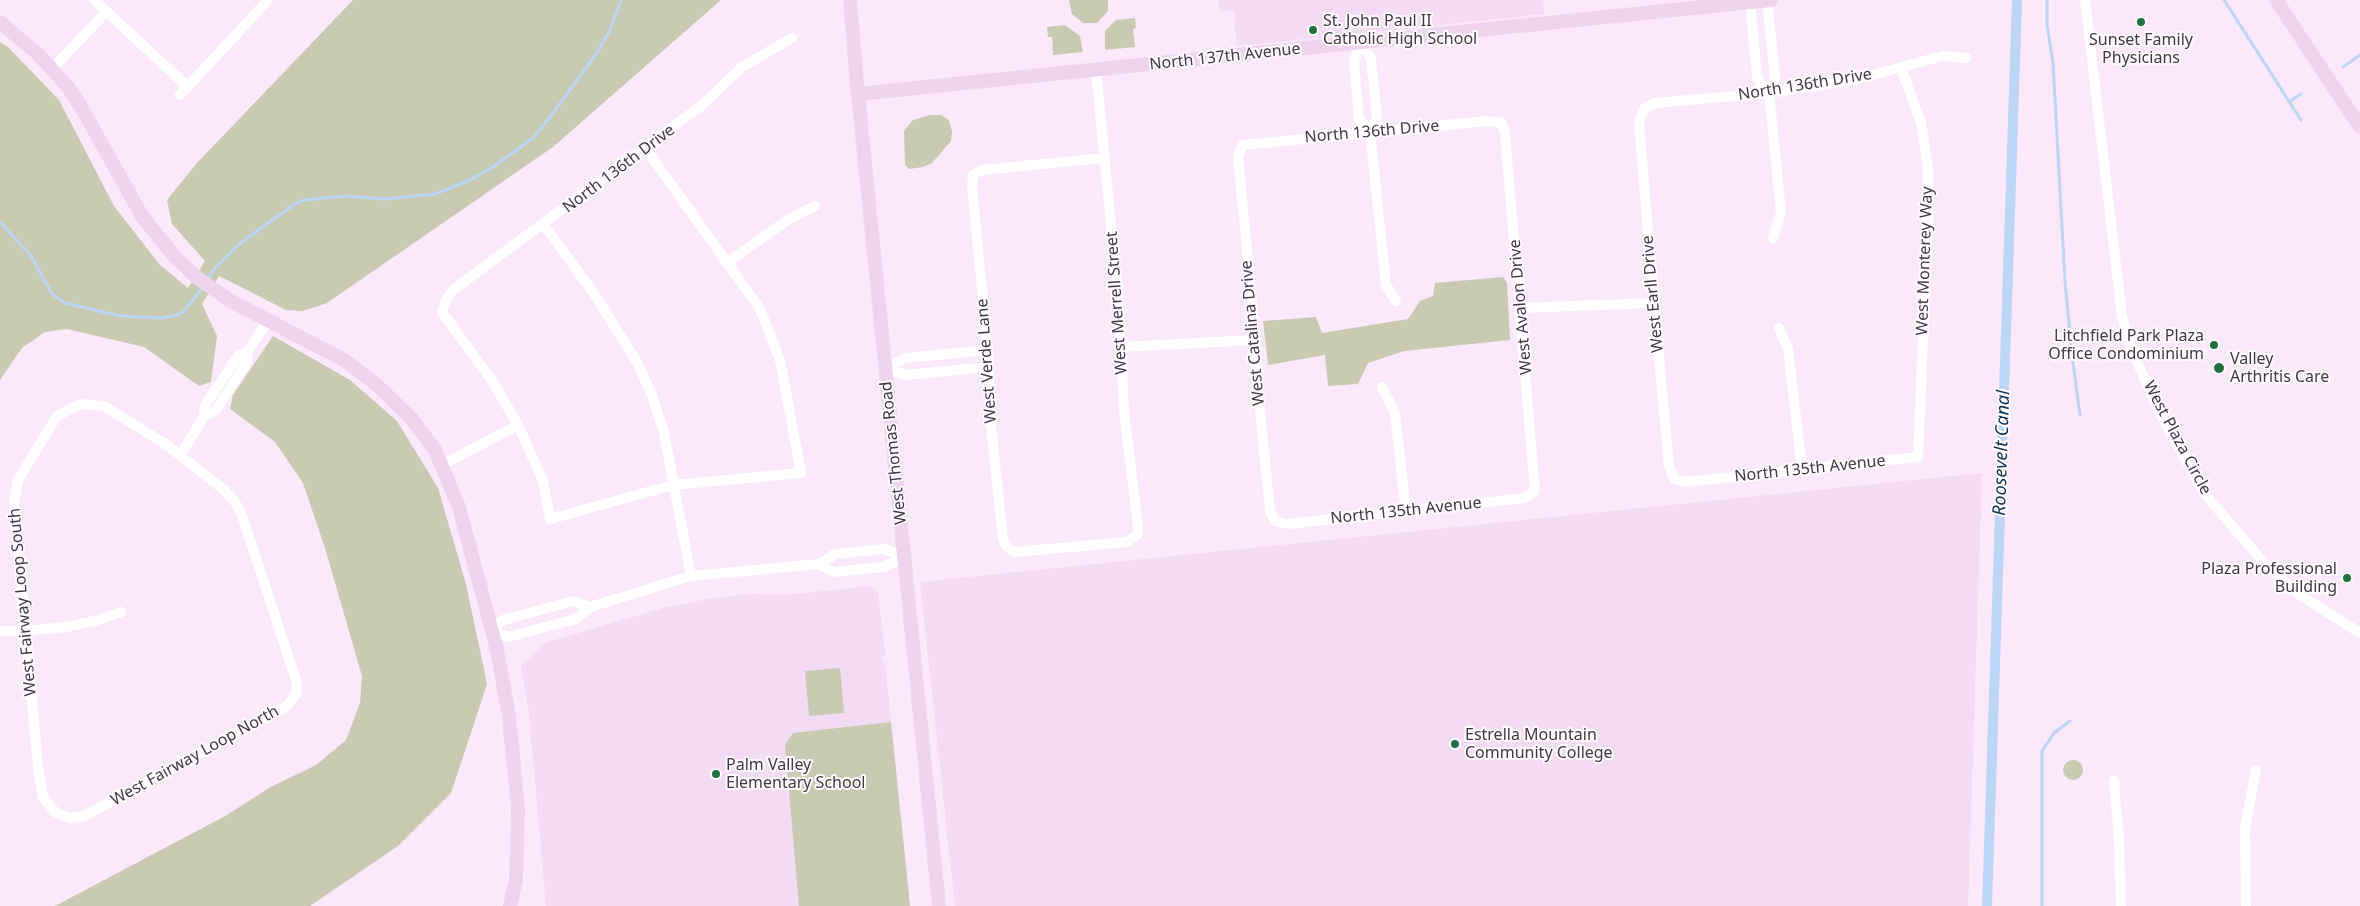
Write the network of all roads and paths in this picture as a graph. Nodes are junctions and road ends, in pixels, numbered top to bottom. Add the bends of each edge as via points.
1 (94, 0) edge
2 (268, 0) edge
3 (850, 0) edge
4 (1767, 0) edge
5 (1771, 0) edge
6 (2085, 0) edge
7 (2276, 0) edge
8 (1750, 1) edge
9 (106, 12) junction
10 (0, 22) edge
11 (792, 38) dead end
12 (1361, 42) junction
13 (1966, 58) dead end
14 (52, 68) junction
15 (1900, 68) junction
16 (1096, 70) junction
17 (188, 87) junction
18 (1770, 93) junction
19 (858, 94) junction
20 (180, 95) dead end
21 (1644, 110) joint
22 (1502, 123) joint
23 (2360, 127) edge
24 (1370, 131) junction
25 (1242, 145) joint
26 (646, 149) junction
27 (1104, 158) junction
28 (815, 206) dead end
29 (544, 225) junction
30 (1773, 238) dead end
31 (728, 262) junction
32 (1396, 301) dead end
33 (1654, 303) junction
34 (1519, 308) junction
35 (268, 321) junction
36 (1779, 328) dead end
37 (1254, 340) junction
38 (1121, 347) junction
39 (988, 350) junction
40 (248, 351) junction
41 (989, 367) junction
42 (886, 369) junction
43 (221, 381) junction
44 (1382, 387) dead end
45 (230, 388) junction
46 (204, 417) junction
47 (518, 425) junction
48 (167, 445) joint
49 (180, 455) junction
50 (1918, 457) joint
51 (442, 465) junction
52 (1802, 469) junction
53 (1674, 479) joint
54 (673, 485) junction
55 (1535, 491) joint
56 (1406, 512) junction
57 (1275, 522) joint
58 (1006, 546) joint
59 (904, 556) junction
60 (820, 564) junction
61 (691, 576) junction
62 (590, 606) junction
63 (122, 612) dead end
64 (0, 631) edge
65 (25, 631) junction
66 (491, 631) junction
67 (2360, 633) edge
68 (2256, 770) dead end
69 (2114, 780) dead end
70 (70, 818) joint
71 (510, 906) edge
72 (939, 906) edge
73 (2121, 906) edge
74 (2246, 906) edge

1 - 9 street
2 - 17 street
3 - 19 street, West Thomas Road
4 - 5 street, North 137th Avenue
4 - 8 street, North 137th Avenue
4 - 18 street via 1775,77
6 - 67 street, West Plaza Circle via 2122,316 2132,350 2158,410 2204,493 2264,563 2300,595
7 - 23 street
8 - 12 street, North 137th Avenue
8 - 18 street via 1758,78
9 - 14 street
9 - 17 street
10 - 14 street
11 - 26 street, North 136th Drive via 742,67 701,106
12 - 16 street, North 137th Avenue
12 - 24 street via 1370,58 1377,118
12 - 24 street via 1354,61 1360,119
13 - 15 street, North 136th Drive via 1943,56
14 - 35 street via 80,105 142,216 164,245 195,276
15 - 18 street, North 136th Drive via 1854,80
15 - 50 street, West Monterey Way via 1921,123 1928,168
16 - 19 street, North 137th Avenue
16 - 27 street, West Merrell Street
17 - 20 street
18 - 21 street, North 136th Drive via 1655,104
18 - 30 street via 1781,212
19 - 42 street, West Thomas Road
21 - 33 street, West Earll Drive via 1640,122
22 - 24 street, North 136th Drive via 1487,121
22 - 34 street, West Avalon Drive
24 - 25 street, North 136th Drive
24 - 32 street via 1386,285
25 - 37 street, West Catalina Drive via 1238,157
26 - 29 street, North 136th Drive
26 - 31 street
27 - 38 street, West Merrell Street
27 - 39 street, West Verde Lane via 982,170 973,175
28 - 31 street via 789,219
29 - 47 street, North 136th Drive via 453,290 442,312 493,382
29 - 54 street via 595,295 637,362 664,432
31 - 54 street via 760,309 780,360 801,473
33 - 34 street
33 - 53 street, West Earll Drive via 1669,466
34 - 55 street, West Avalon Drive
35 - 40 street
35 - 51 street via 344,360 377,385 411,418
36 - 52 street via 1788,349
37 - 38 street
37 - 57 street, West Catalina Drive via 1270,511
38 - 58 street, West Merrell Street via 1137,535 1127,542 1021,552
39 - 41 street, West Verde Lane
39 - 42 street via 905,358
40 - 43 street via 239,355
40 - 45 street via 246,362
41 - 42 street via 906,375
41 - 58 street, West Verde Lane via 990,416
42 - 59 street, West Thomas Road
43 - 45 street
43 - 46 street via 205,405
44 - 56 street via 1395,413
45 - 46 street via 216,410
46 - 49 street
47 - 51 street
47 - 54 street via 543,481 550,519
48 - 49 street, West Fairway Loop North
48 - 65 street, West Fairway Loop South via 104,406 80,404 58,416 18,480 14,502
49 - 70 street, West Fairway Loop North via 224,490 242,515 288,650 296,694 287,706 84,816
50 - 52 street, North 135th Avenue
51 - 66 street via 459,506
52 - 53 street, North 135th Avenue via 1685,482
54 - 61 street
55 - 56 street, North 135th Avenue via 1525,498
56 - 57 street, North 135th Avenue via 1288,524
59 - 60 street via 883,549 835,554
59 - 60 street via 884,568 833,572
59 - 72 street, West Thomas Road
60 - 61 street
61 - 62 street
62 - 66 street via 573,601 504,620
62 - 66 street via 576,619 508,636
63 - 65 street via 95,621
64 - 65 street
65 - 70 street, West Fairway Loop South via 43,797 55,812
66 - 71 street via 509,716 518,809 516,880
68 - 74 street via 2245,828
69 - 73 street

